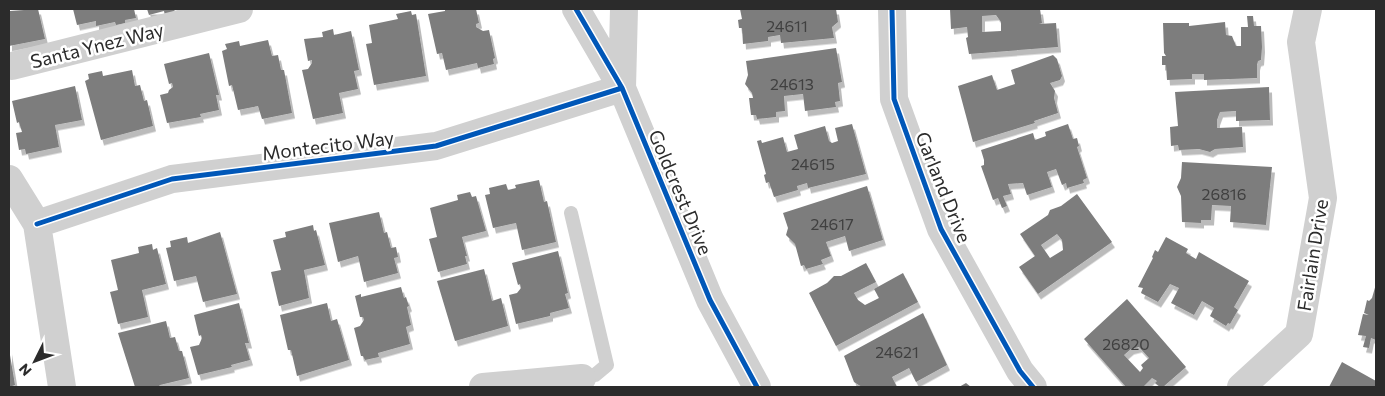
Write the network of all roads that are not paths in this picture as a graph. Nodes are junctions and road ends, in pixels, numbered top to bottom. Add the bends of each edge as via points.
1 (239, 9) edge
2 (576, 9) edge
3 (624, 9) edge
4 (892, 9) edge
5 (1308, 9) edge
6 (12, 66) dead end
7 (622, 88) junction
8 (9, 179) edge
9 (571, 213) dead end
10 (36, 224) junction
11 (582, 378) joint
12 (62, 387) edge
13 (483, 387) edge
14 (757, 387) edge
15 (1033, 387) edge
16 (1241, 387) edge

1 - 6 street, Santa Ynez Way
2 - 7 street, Goldcrest Drive
3 - 7 street, Goldcrest Drive
4 - 15 street, Garland Drive via 894,99 941,229 1020,371
5 - 16 street, Fairlain Drive via 1301,42 1323,198 1298,334
7 - 10 street, Montecito Way via 436,146 172,180
7 - 14 street, Goldcrest Drive via 710,300
8 - 10 street
9 - 11 lane via 607,365 595,375
10 - 12 street
11 - 13 street

